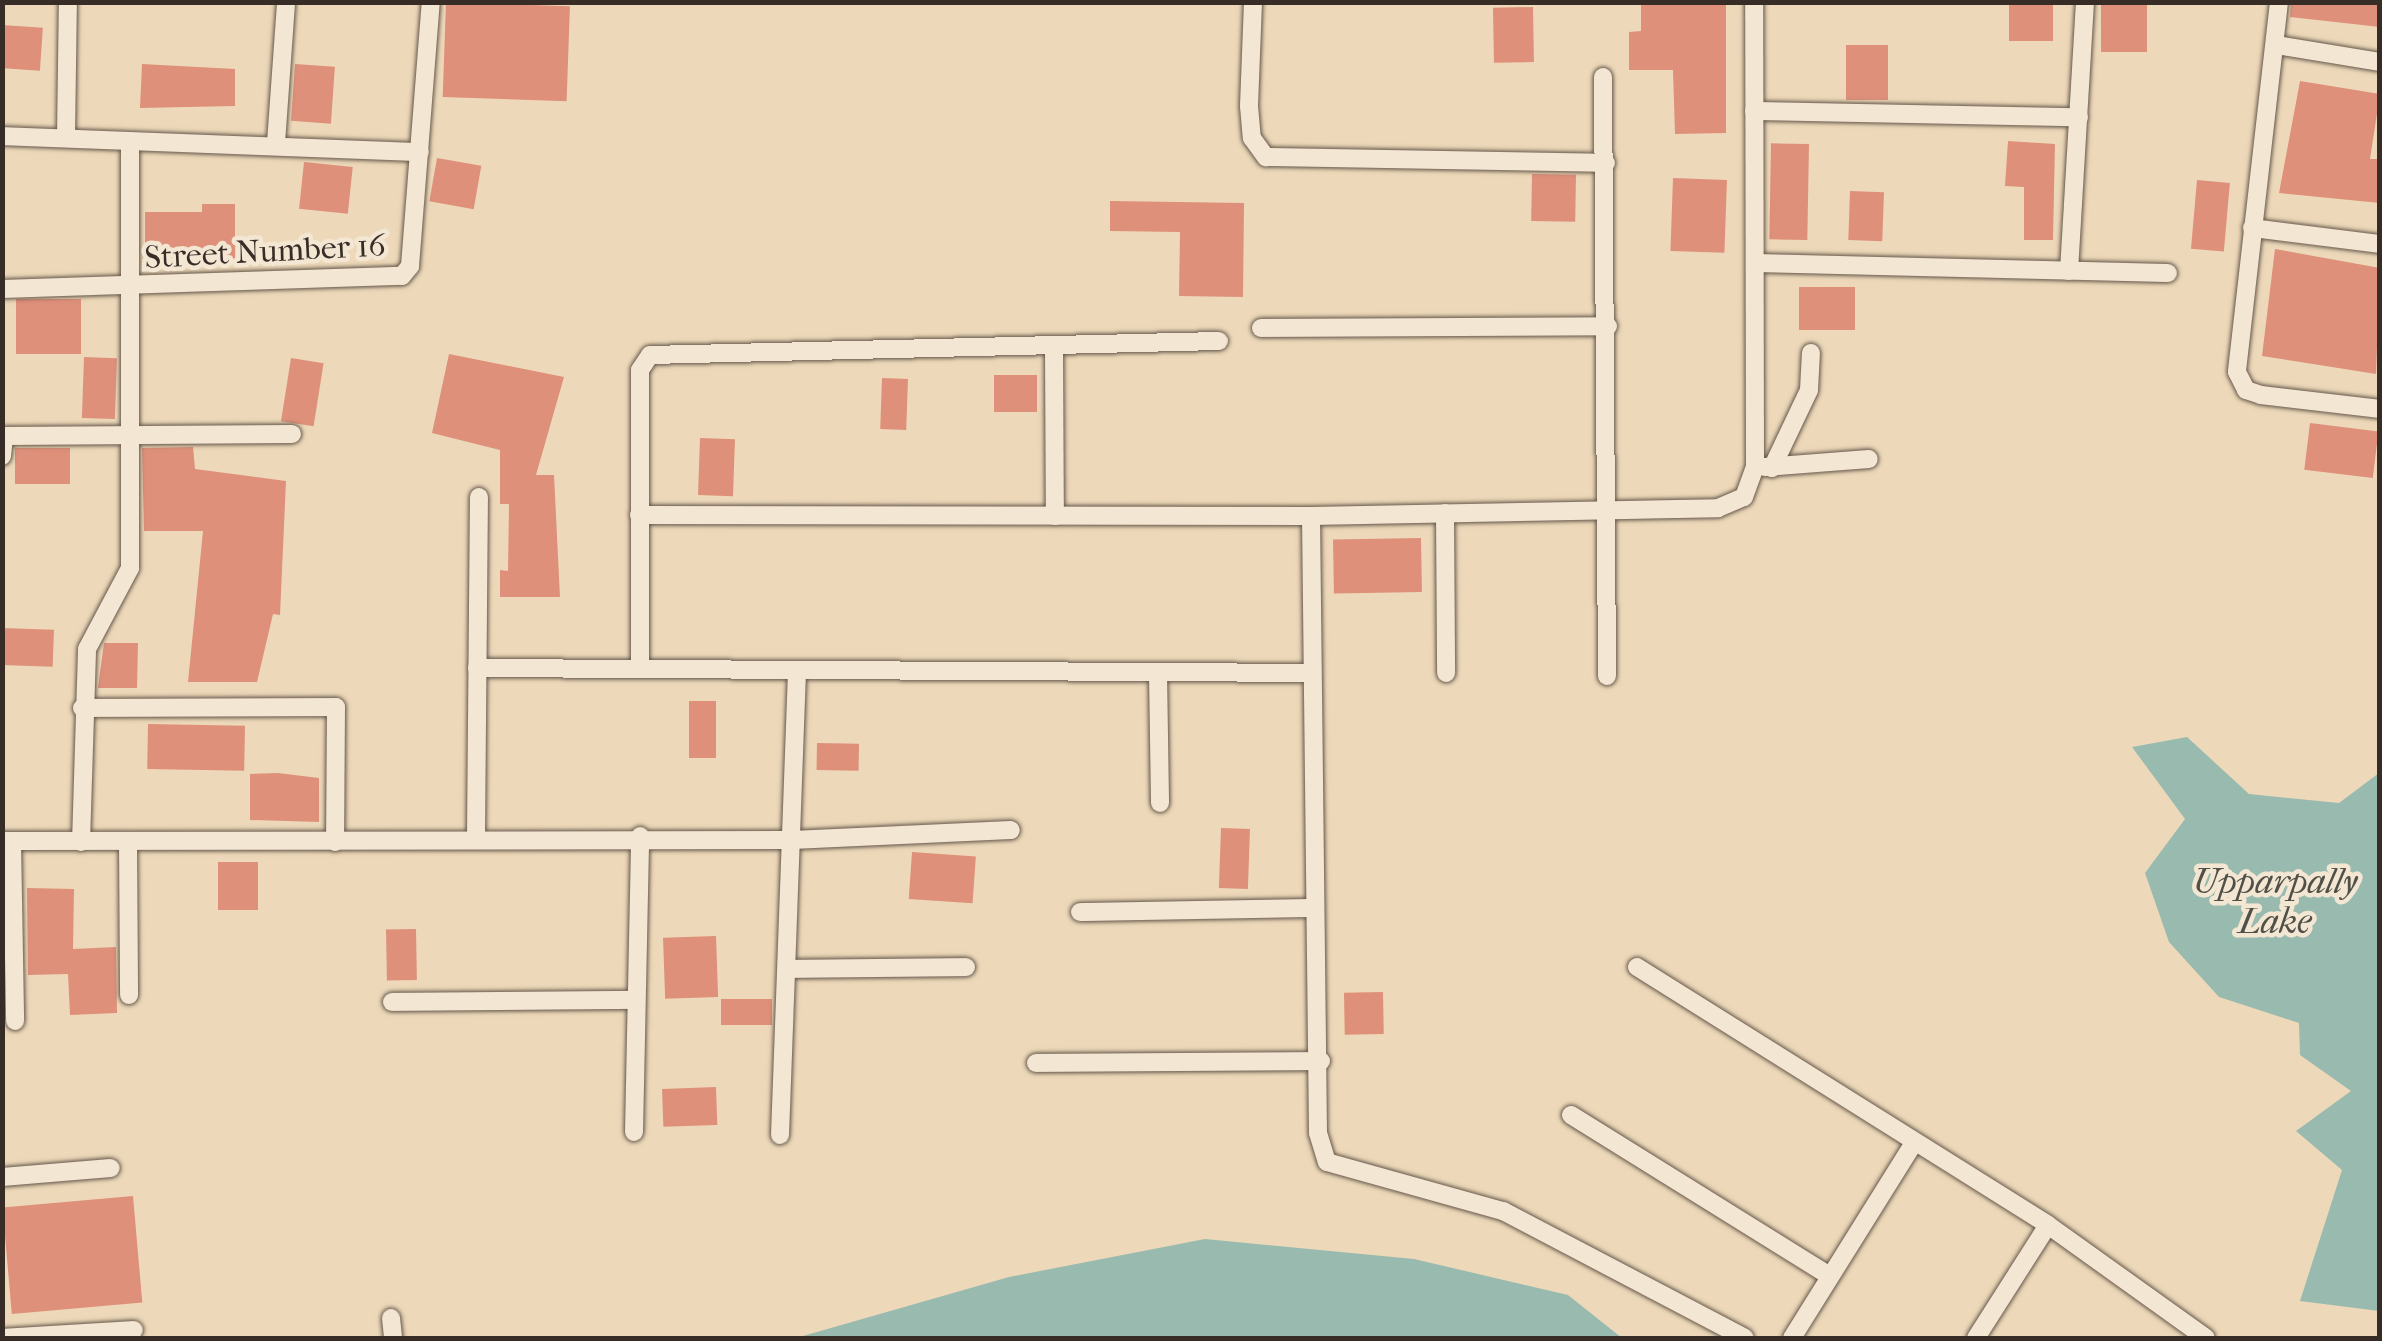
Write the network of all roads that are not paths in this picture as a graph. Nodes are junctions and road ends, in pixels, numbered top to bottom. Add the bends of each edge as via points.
1 (68, 2) edge
2 (286, 2) edge
3 (432, 2) edge
4 (1253, 2) edge
5 (1754, 2) edge
6 (2085, 2) edge
7 (2280, 2) edge
8 (2277, 44) junction
9 (2380, 62) edge
10 (1603, 77) dead end
11 (1754, 111) junction
12 (2078, 117) junction
13 (2, 136) edge
14 (66, 137) junction
15 (130, 140) junction
16 (276, 143) junction
17 (420, 152) junction
18 (1606, 163) junction
19 (2252, 228) junction
20 (2380, 244) edge
21 (1755, 263) junction
22 (2069, 271) junction
23 (2168, 273) dead end
24 (2, 289) edge
25 (125, 289) junction
26 (1608, 326) junction
27 (1261, 328) dead end
28 (1218, 341) dead end
29 (1054, 349) junction
30 (1811, 353) dead end
31 (2380, 409) edge
32 (292, 434) dead end
33 (129, 435) junction
34 (4, 436) edge
35 (2, 456) edge
36 (1869, 459) dead end
37 (1763, 467) junction
38 (479, 497) dead end
39 (1609, 510) junction
40 (1445, 513) junction
41 (638, 514) junction
42 (1055, 516) junction
43 (1311, 516) junction
44 (640, 665) junction
45 (477, 668) junction
46 (797, 672) junction
47 (1158, 673) junction
48 (1312, 673) junction
49 (1446, 673) dead end
50 (1608, 676) dead end
51 (82, 708) junction
52 (1160, 803) dead end
53 (1011, 830) dead end
54 (476, 836) junction
55 (640, 836) junction
56 (792, 840) junction
57 (8, 842) edge
58 (81, 842) junction
59 (128, 842) junction
60 (335, 842) junction
61 (1315, 908) junction
62 (1080, 912) dead end
63 (966, 967) dead end
64 (1637, 967) dead end
65 (788, 969) junction
66 (129, 995) dead end
67 (635, 1000) junction
68 (392, 1002) dead end
69 (15, 1021) dead end
70 (1321, 1062) junction
71 (1036, 1063) dead end
72 (1571, 1115) dead end
73 (634, 1132) dead end
74 (780, 1135) dead end
75 (1912, 1144) junction
76 (111, 1168) dead end
77 (2, 1177) edge
78 (2048, 1226) junction
79 (1830, 1276) junction
80 (391, 1318) dead end
81 (134, 1330) dead end
82 (2172, 1330) edge
83 (2, 1338) edge
84 (393, 1338) edge
85 (1745, 1338) edge
86 (1792, 1338) edge
87 (1976, 1338) edge
88 (2206, 1338) edge

1 - 14 street
2 - 16 street
3 - 17 street
4 - 18 street via 1249,106 1252,138 1266,157
5 - 11 street
6 - 12 street
7 - 8 street
8 - 9 street
8 - 19 street
10 - 18 street
11 - 12 street
11 - 21 street
12 - 22 street
13 - 14 street
14 - 15 street
15 - 16 street
15 - 25 street
16 - 17 street
17 - 25 street, Street Number 16 via 410,266 402,276
18 - 26 street
19 - 20 street
19 - 31 street via 2237,372 2246,390
21 - 22 street
21 - 37 street
22 - 23 street
24 - 25 street, Street Number 16
25 - 33 street
26 - 27 street
26 - 39 street
28 - 29 street
29 - 41 street via 650,355 640,370
29 - 42 street
30 - 37 street via 1809,390
32 - 33 street
33 - 34 street
33 - 51 street via 130,568 87,649
34 - 35 street
36 - 37 street
37 - 39 street via 1744,497 1718,508
38 - 45 street
39 - 40 street
39 - 50 street
40 - 43 street
40 - 49 street
41 - 42 street
41 - 44 street
42 - 43 street
43 - 48 street
44 - 45 street
44 - 46 street
45 - 54 street
46 - 47 street
46 - 56 street
47 - 48 street
47 - 52 street
48 - 61 street
51 - 58 street
51 - 60 street via 336,706
53 - 56 street
54 - 55 street
54 - 60 street
55 - 56 street
55 - 67 street
56 - 65 street
57 - 58 street
57 - 69 street
58 - 59 street
59 - 60 street
59 - 66 street
61 - 62 street
61 - 70 street
63 - 65 street
64 - 75 street
65 - 74 street
67 - 68 street
67 - 73 street
70 - 71 street
70 - 85 street via 1318,1133 1328,1162 1503,1211
72 - 79 street
75 - 78 street
75 - 79 street
76 - 77 street
78 - 82 street
78 - 87 street
79 - 86 street
80 - 84 street
81 - 83 street
82 - 88 street

